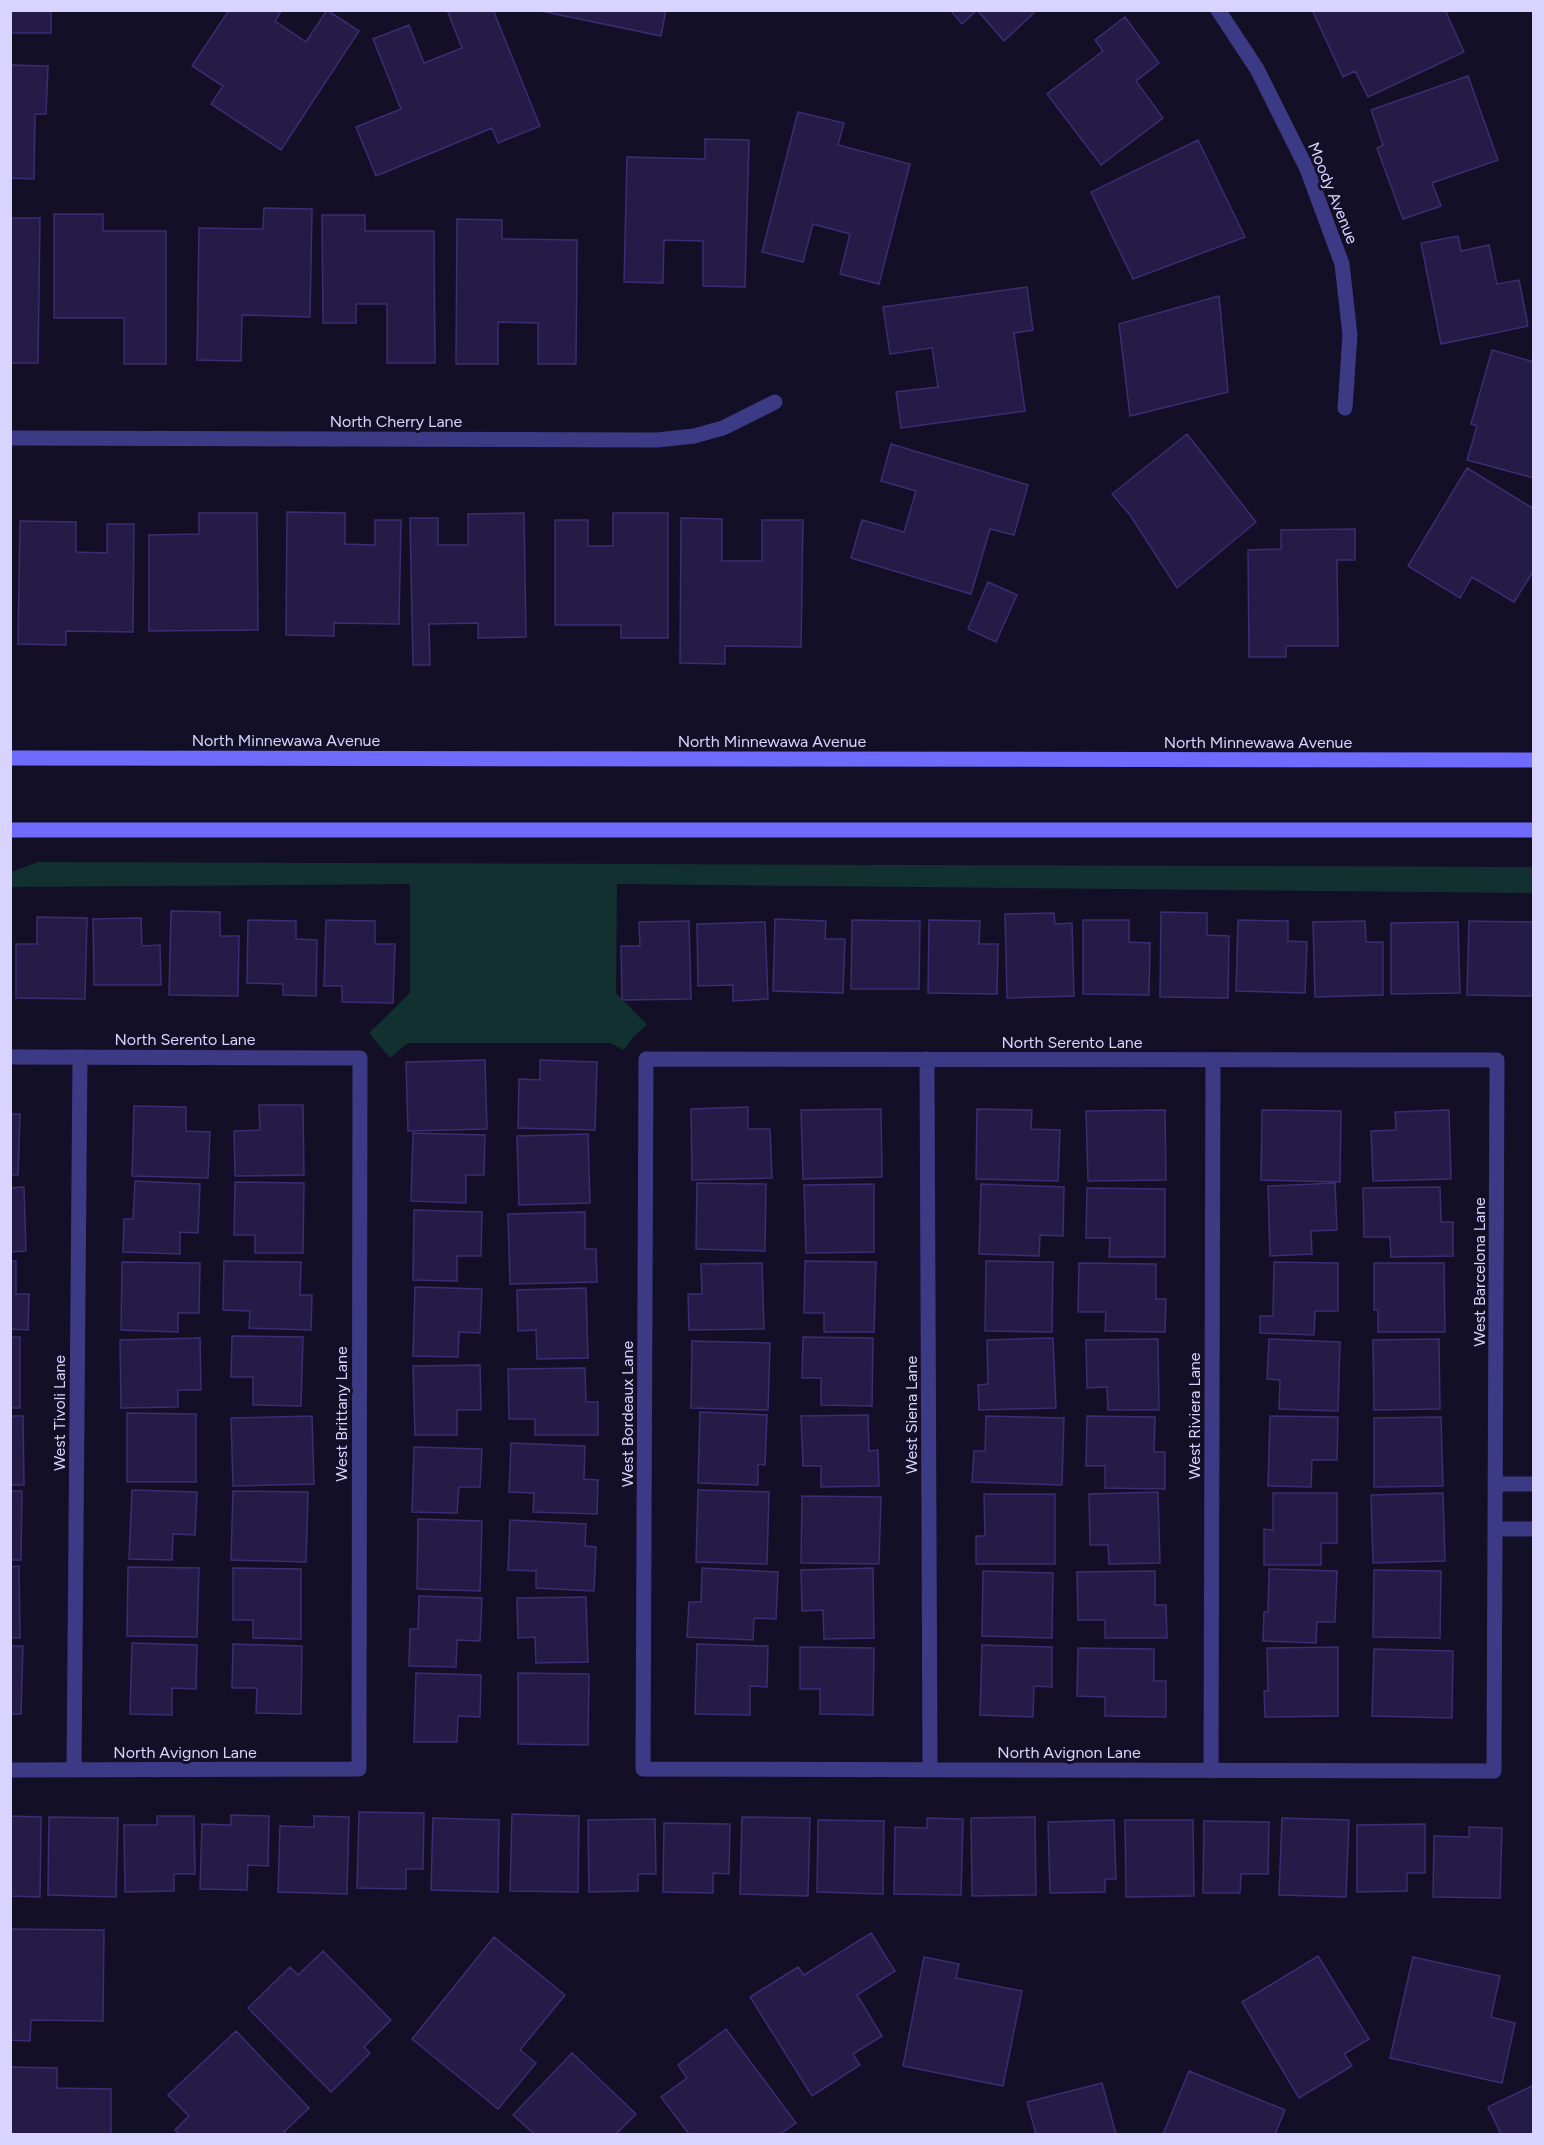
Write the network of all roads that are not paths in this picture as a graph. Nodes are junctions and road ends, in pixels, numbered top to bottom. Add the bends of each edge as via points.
1 (1218, 10) edge
2 (775, 402) dead end
3 (1345, 408) dead end
4 (10, 438) edge
5 (10, 758) edge
6 (1533, 760) edge
7 (10, 830) edge
8 (1533, 830) edge
9 (10, 1057) edge
10 (80, 1057) junction
11 (360, 1058) joint
12 (646, 1059) joint
13 (927, 1059) junction
14 (1213, 1060) junction
15 (1497, 1060) joint
16 (1497, 1484) junction
17 (1533, 1484) edge
18 (1496, 1529) junction
19 (1533, 1529) edge
20 (359, 1769) joint
21 (643, 1769) joint
22 (10, 1770) edge
23 (74, 1770) junction
24 (930, 1770) junction
25 (1210, 1771) junction
26 (1494, 1771) joint

1 - 3 street, Moody Avenue via 1257,69 1307,169 1342,264 1350,335
2 - 4 street, North Cherry Lane via 723,428 657,440
5 - 6 main road, North Minnewawa Avenue
7 - 8 main road
9 - 10 street, North Serento Lane
10 - 11 street, North Serento Lane
10 - 23 street, West Tivoli Lane
11 - 20 street, West Brittany Lane
12 - 13 street, North Serento Lane
12 - 21 street, West Bordeaux Lane
13 - 14 street, North Serento Lane
13 - 24 street, West Siena Lane
14 - 15 street, North Serento Lane
14 - 25 street, West Riviera Lane
15 - 16 street, West Barcelona Lane
16 - 17 street
16 - 18 street, West Barcelona Lane
18 - 19 street
18 - 26 street, West Barcelona Lane
20 - 23 street, North Avignon Lane
21 - 24 street, North Avignon Lane
22 - 23 street, North Avignon Lane
24 - 25 street, North Avignon Lane
25 - 26 street, North Avignon Lane

